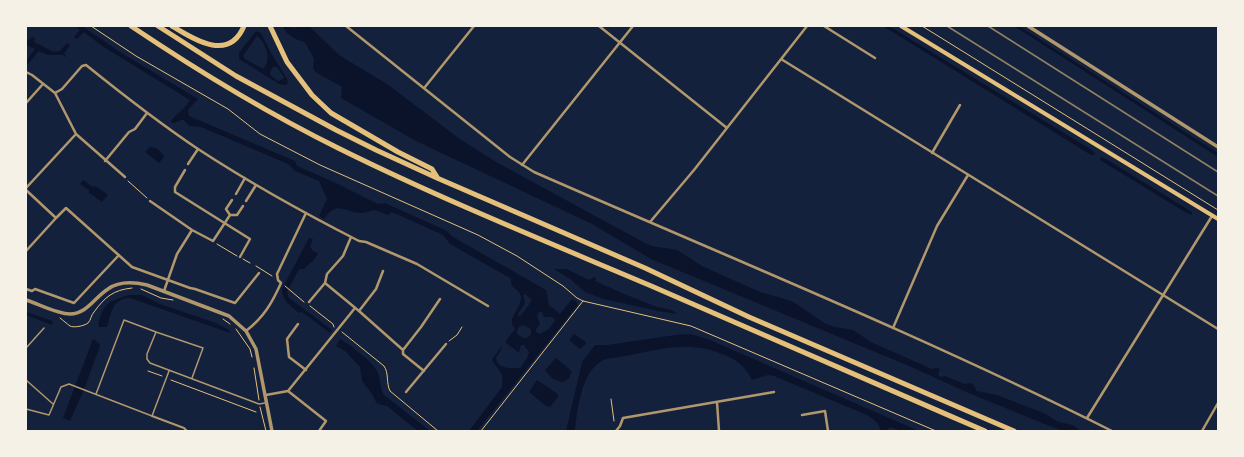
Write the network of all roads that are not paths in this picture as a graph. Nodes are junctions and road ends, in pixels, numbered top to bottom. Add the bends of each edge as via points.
1 (131, 26) edge
2 (158, 26) edge
3 (172, 26) edge
4 (244, 26) edge
5 (270, 26) edge
6 (346, 26) edge
7 (474, 26) edge
8 (599, 26) edge
9 (633, 26) edge
10 (807, 26) edge
11 (824, 26) edge
12 (901, 26) edge
13 (1028, 26) edge
14 (620, 42) junction
15 (875, 58) dead end
16 (781, 60) junction
17 (26, 72) edge
18 (43, 84) junction
19 (424, 87) junction
20 (55, 93) junction
21 (26, 102) edge
22 (960, 105) dead end
23 (147, 113) junction
24 (727, 128) junction
25 (76, 134) junction
26 (1218, 147) edge
27 (198, 149) junction
28 (932, 153) junction
29 (105, 160) junction
30 (188, 164) dead end
31 (522, 166) junction
32 (185, 170) dead end
33 (968, 175) junction
34 (125, 177) road end
35 (245, 178) junction
36 (437, 178) junction
37 (256, 184) junction
38 (26, 189) edge
39 (236, 194) dead end
40 (232, 200) dead end
41 (246, 200) dead end
42 (150, 201) road end
43 (243, 206) dead end
44 (306, 213) junction
45 (230, 215) junction
46 (1212, 216) junction
47 (56, 218) junction
48 (1218, 220) edge
49 (650, 222) junction
50 (224, 224) junction
51 (192, 230) junction
52 (351, 237) junction
53 (26, 251) edge
54 (391, 253) junction
55 (119, 255) junction
56 (240, 257) road end
57 (390, 257) dead end
58 (383, 271) dead end
59 (259, 273) dead end
60 (167, 280) junction
61 (325, 282) junction
62 (449, 283) junction
63 (446, 288) dead end
64 (26, 289) edge
65 (164, 291) junction
66 (1163, 295) junction
67 (440, 299) dead end
68 (26, 300) edge
69 (308, 302) dead end
70 (488, 306) dead end
71 (355, 308) junction
72 (359, 311) junction
73 (298, 324) dead end
74 (44, 328) dead end
75 (893, 328) junction
76 (1218, 329) edge
77 (246, 331) junction
78 (156, 332) junction
79 (446, 344) road end
80 (26, 348) edge
81 (403, 350) junction
82 (306, 370) junction
83 (169, 371) junction
84 (424, 371) junction
85 (192, 378) junction
86 (26, 380) edge
87 (288, 392) junction
88 (406, 392) dead end
89 (774, 392) dead end
90 (96, 394) junction
91 (266, 395) junction
92 (716, 402) junction
93 (267, 403) junction
94 (1218, 403) edge
95 (53, 404) junction
96 (26, 409) edge
97 (802, 415) dead end
98 (152, 416) junction
99 (1087, 418) junction
100 (187, 431) edge
101 (272, 431) edge
102 (318, 431) edge
103 (616, 431) edge
104 (719, 431) edge
105 (828, 431) edge
106 (985, 431) edge
107 (1014, 431) edge
108 (1112, 431) edge
109 (1202, 431) edge

1 - 106 highway via 218,82 390,173
2 - 36 highway via 236,76 285,103 369,147
3 - 4 highway via 193,39 207,45 218,46 230,43
5 - 36 highway via 287,62 299,80 331,113 432,169
6 - 19 street
7 - 19 street
8 - 14 street
9 - 14 street
10 - 16 street
11 - 15 street
12 - 46 main road
13 - 26 street
14 - 24 street
14 - 31 street
16 - 24 street
16 - 28 street
17 - 18 street
18 - 20 street
18 - 21 street
19 - 31 street
20 - 23 street via 86,65
20 - 25 street
22 - 28 street
23 - 27 street
23 - 29 street
24 - 49 street
25 - 29 street
25 - 38 street
27 - 30 street
27 - 35 street
28 - 33 street
29 - 34 street
31 - 49 street
32 - 50 street via 175,187 175,192
33 - 66 street
33 - 75 street via 937,226
35 - 37 street
35 - 39 street
36 - 107 highway via 645,268 749,317
37 - 41 street
37 - 44 street
38 - 47 street
40 - 45 street via 226,209
42 - 51 street
43 - 45 street via 237,215
44 - 52 street
44 - 77 street via 277,274 281,283 272,303
45 - 50 street
46 - 48 main road
46 - 66 street
47 - 53 street
47 - 55 street via 66,208
49 - 75 street
50 - 51 street via 213,241
50 - 56 street via 250,239
51 - 60 street via 177,254
52 - 54 street
52 - 61 street via 343,256 327,274
54 - 57 street
54 - 62 street via 417,264
55 - 60 street via 132,267
55 - 64 street via 74,303 35,289
58 - 72 street via 376,289
59 - 60 street via 235,303
60 - 65 street
61 - 69 street
61 - 71 street
62 - 63 street
62 - 70 street
65 - 68 street via 137,283 120,284 108,289 86,309 72,314 63,314
65 - 77 street via 229,316
66 - 76 street
66 - 99 street
67 - 81 street
71 - 72 street
71 - 82 street
72 - 81 street
73 - 82 street via 287,340 289,357
74 - 80 lane
75 - 99 street
77 - 91 street via 256,349
78 - 83 lane via 147,359 150,363
78 - 85 lane via 203,348
78 - 90 lane via 124,320
79 - 84 street
81 - 84 street via 403,354
82 - 87 street
83 - 85 lane
83 - 98 lane
84 - 88 street
85 - 93 lane via 259,404
86 - 95 lane
87 - 91 street
87 - 102 street via 326,421
89 - 92 street
90 - 95 lane via 72,385 64,385
90 - 98 lane
91 - 93 street
92 - 103 street via 623,418
92 - 104 street
93 - 101 street
94 - 109 street
95 - 96 lane via 49,415
97 - 105 street via 825,411
98 - 100 street
99 - 108 street

